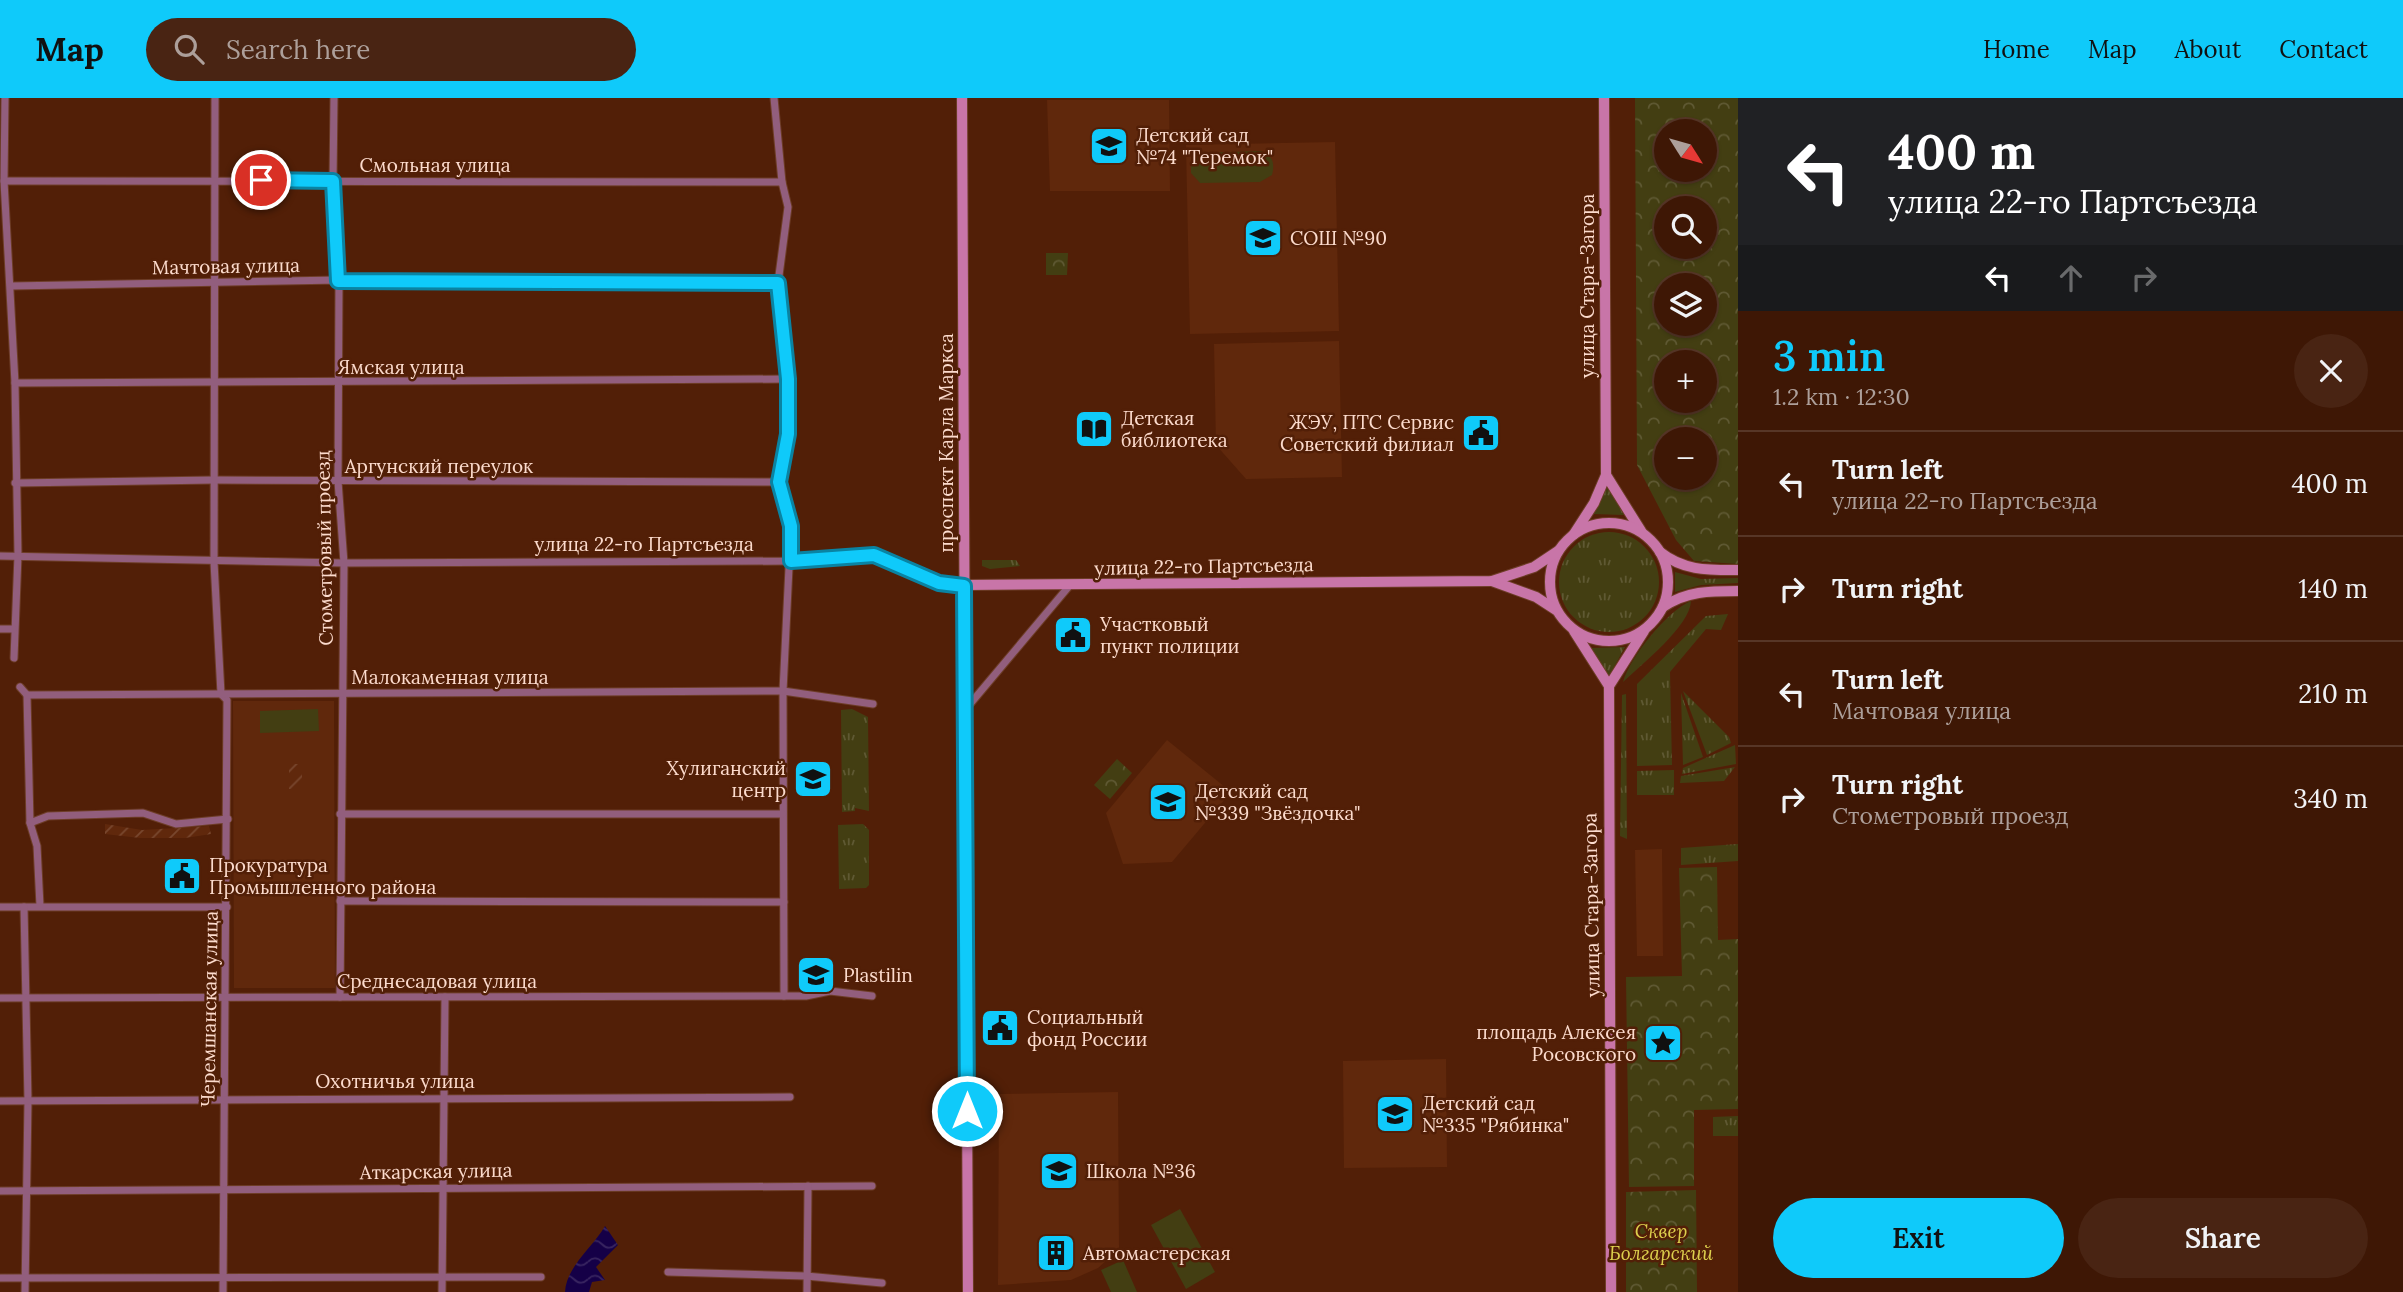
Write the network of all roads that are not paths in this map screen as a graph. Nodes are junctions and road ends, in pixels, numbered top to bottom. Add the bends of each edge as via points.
1 (5, 98) edge
2 (215, 98) edge
3 (334, 98) edge
4 (774, 98) edge
5 (962, 98) edge
6 (1604, 98) edge
7 (214, 180) junction
8 (4, 181) junction
9 (333, 181) junction
10 (782, 183) junction
11 (213, 281) junction
12 (338, 281) junction
13 (778, 283) junction
14 (11, 286) junction
15 (788, 379) junction
16 (216, 382) junction
17 (15, 383) junction
18 (338, 384) junction
19 (1606, 475) junction
20 (214, 480) junction
21 (338, 481) junction
22 (779, 482) junction
23 (15, 483) junction
24 (1641, 531) junction
25 (1574, 534) junction
26 (1558, 551) junction
27 (1660, 552) junction
28 (18, 555) junction
29 (0, 556) edge
30 (791, 561) junction
31 (214, 562) junction
32 (344, 562) junction
33 (1738, 570) edge
34 (1492, 581) junction
35 (1070, 585) junction
36 (964, 586) junction
37 (1738, 591) edge
38 (1663, 607) junction
39 (1557, 611) junction
40 (1570, 626) junction
41 (0, 629) edge
42 (13, 629) junction
43 (1644, 631) junction
44 (14, 658) dead end
45 (1609, 686) junction
46 (20, 687) dead end
47 (783, 691) junction
48 (341, 693) junction
49 (220, 694) junction
50 (27, 695) junction
51 (873, 704) dead end
52 (965, 710) junction
53 (340, 814) junction
54 (782, 814) junction
55 (228, 819) junction
56 (30, 823) junction
57 (340, 901) junction
58 (784, 902) junction
59 (40, 906) junction
60 (0, 907) edge
61 (24, 907) junction
62 (227, 907) junction
63 (784, 996) junction
64 (872, 996) dead end
65 (445, 997) junction
66 (0, 998) edge
67 (26, 998) junction
68 (225, 998) junction
69 (340, 998) junction
70 (442, 1097) junction
71 (790, 1097) dead end
72 (222, 1098) junction
73 (0, 1101) edge
74 (28, 1101) junction
75 (440, 1186) junction
76 (808, 1186) junction
77 (872, 1186) dead end
78 (224, 1189) junction
79 (0, 1191) edge
80 (26, 1191) junction
81 (668, 1272) dead end
82 (223, 1276) junction
83 (806, 1276) junction
84 (441, 1277) junction
85 (541, 1277) dead end
86 (0, 1278) edge
87 (25, 1278) junction
88 (882, 1283) dead end
89 (25, 1292) edge
90 (223, 1292) edge
91 (442, 1292) edge
92 (807, 1292) edge
93 (968, 1292) edge
94 (1611, 1292) edge

1 - 8 street
2 - 7 street, Черемшанская улица
3 - 9 street, Стометровый проезд
4 - 10 street
5 - 36 street, проспект Карла Маркса
6 - 19 street, улица Стара-Загора
7 - 8 street, Смольная улица
7 - 9 street, Смольная улица
7 - 11 street, Черемшанская улица
8 - 14 street
9 - 10 street, Смольная улица
9 - 12 street, Стометровый проезд
10 - 13 street via 788,207
11 - 12 street, Мачтовая улица
11 - 14 street, Мачтовая улица
11 - 16 street, Черемшанская улица
12 - 13 street, Мачтовая улица
12 - 18 street, Стометровый проезд
13 - 15 street
14 - 17 street
15 - 18 street, Ямская улица
15 - 22 street via 788,434
16 - 17 street, Ямская улица
16 - 18 street, Ямская улица
16 - 20 street, Черемшанская улица
17 - 23 street
18 - 21 street, Стометровый проезд
19 - 24 street
19 - 25 street, улица Стара-Загора
20 - 21 street, Аргунский переулок
20 - 23 street, Аргунский переулок
20 - 31 street, Черемшанская улица
21 - 22 street, Аргунский переулок
21 - 32 street, Стометровый проезд
22 - 30 street via 791,526
23 - 28 street
24 - 25 street via 1615,522 1595,524
24 - 27 street
25 - 26 street
26 - 34 street, улица 22-го Партсъезда via 1534,568
26 - 39 street via 1551,591
27 - 33 street via 1689,568
27 - 38 street via 1667,572
28 - 29 street, улица 22-го Партсъезда
28 - 31 street, улица 22-го Партсъезда
28 - 42 street
30 - 32 street, улица 22-го Партсъезда
30 - 36 street, улица 22-го Партсъезда via 874,555 939,583
30 - 47 street
31 - 32 street, улица 22-го Партсъезда
31 - 49 street, Черемшанская улица
32 - 48 street, Стометровый проезд
34 - 35 street, улица 22-го Партсъезда
34 - 39 street, улица 22-го Партсъезда via 1536,597
35 - 36 street, улица 22-го Партсъезда
35 - 52 street
36 - 52 street, проспект Карла Маркса
37 - 38 street via 1690,593
38 - 43 street
39 - 40 street
40 - 43 street via 1608,641
40 - 45 street
41 - 42 street
42 - 44 street
43 - 45 street
45 - 94 street, улица Стара-Загора
46 - 50 street
47 - 48 street, Малокаменная улица
47 - 51 street, Малокаменная улица
47 - 54 street
48 - 49 street, Малокаменная улица
48 - 53 street, Стометровый проезд
49 - 50 street, Малокаменная улица
49 - 55 street, Черемшанская улица via 227,700
50 - 56 street
52 - 93 street, проспект Карла Маркса
53 - 54 street
53 - 57 street, Стометровый проезд
54 - 58 street
55 - 56 street via 176,824 143,813 48,816
55 - 62 street, Черемшанская улица
56 - 59 street via 37,846
57 - 58 street
57 - 69 street, Стометровый проезд
58 - 63 street
59 - 61 street
59 - 62 street
60 - 61 street
61 - 67 street
62 - 68 street, Черемшанская улица
63 - 64 street, Среднесадовая улица via 830,991
63 - 65 street, Среднесадовая улица
65 - 69 street, Среднесадовая улица
65 - 70 street
66 - 67 street, Среднесадовая улица
67 - 68 street, Среднесадовая улица
67 - 74 street
68 - 69 street, Среднесадовая улица
68 - 72 street, Черемшанская улица
70 - 71 street, Охотничья улица
70 - 72 street, Охотничья улица
70 - 75 street
72 - 74 street, Охотничья улица
72 - 78 street, Черемшанская улица
73 - 74 street, Охотничья улица
74 - 80 street
75 - 76 street, Аткарская улица
75 - 78 street, Аткарская улица
75 - 84 street
76 - 77 street, Аткарская улица
76 - 83 street
78 - 80 street, Аткарская улица
78 - 82 street, Черемшанская улица
79 - 80 street, Аткарская улица
80 - 87 street
81 - 83 street
82 - 84 street
82 - 87 street
82 - 90 street, Черемшанская улица
83 - 88 street
83 - 92 street
84 - 85 street
84 - 91 street
86 - 87 street
87 - 89 street

